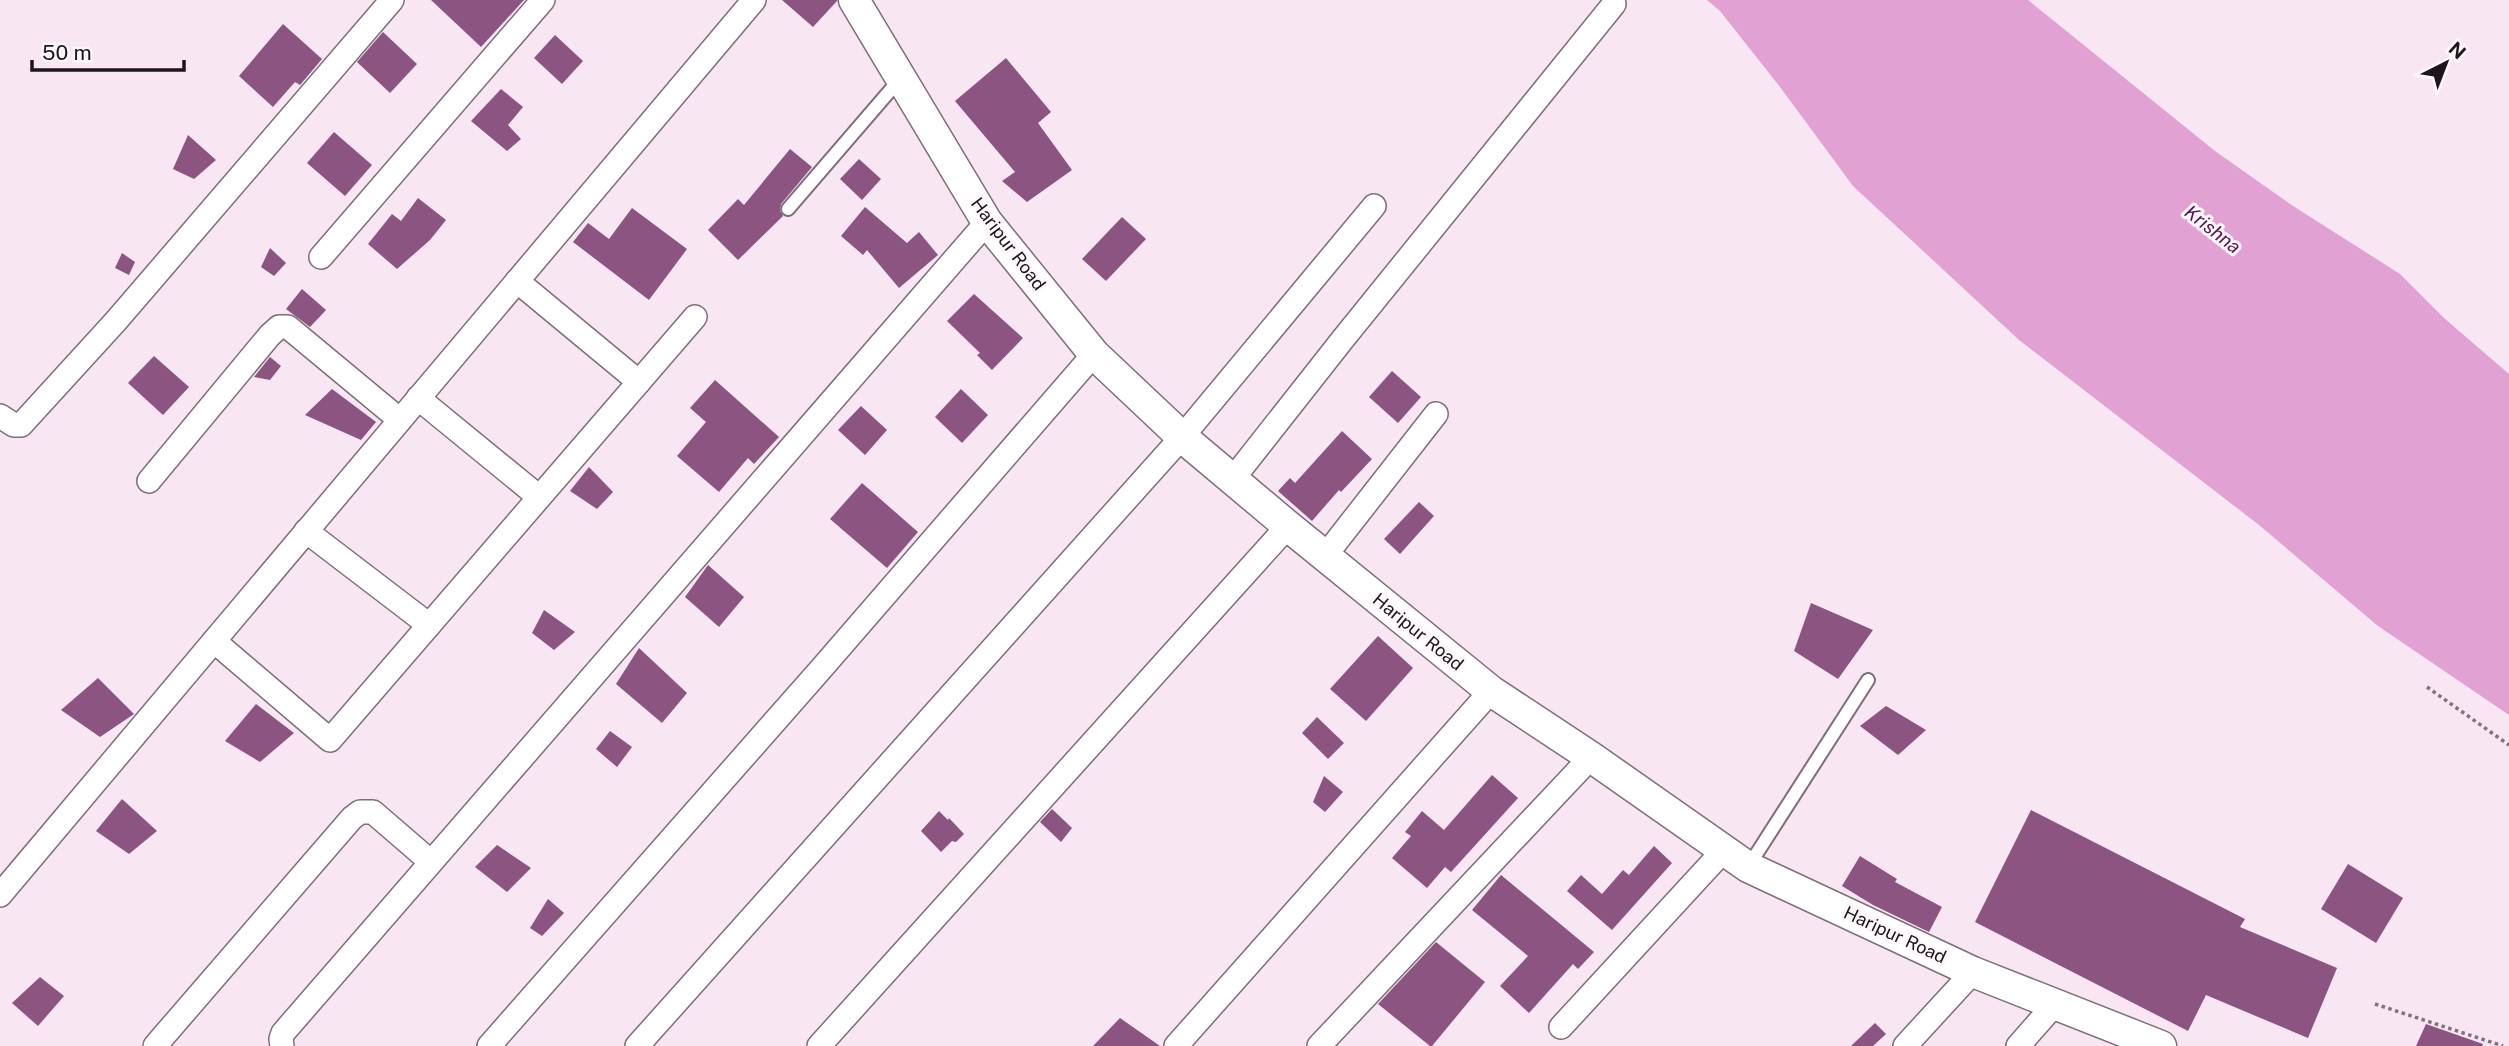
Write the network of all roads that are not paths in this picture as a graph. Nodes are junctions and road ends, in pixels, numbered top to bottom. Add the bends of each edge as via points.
1 (392, 0) edge
2 (543, 0) edge
3 (754, 0) edge
4 (854, 0) edge
5 (1614, 4) dead end
6 (901, 78) junction
7 (1374, 206) dead end
8 (788, 209) dead end
9 (987, 222) junction
10 (321, 257) dead end
11 (517, 281) junction
12 (695, 317) dead end
13 (1094, 354) junction
14 (639, 382) junction
15 (418, 398) junction
16 (1436, 414) dead end
17 (0, 416) edge
18 (400, 420) junction
19 (1182, 437) junction
20 (1232, 480) junction
21 (149, 481) dead end
22 (539, 497) junction
23 (1288, 526) junction
24 (306, 531) junction
25 (1325, 556) junction
26 (429, 625) junction
27 (214, 641) junction
28 (1868, 680) dead end
29 (1491, 691) junction
30 (1591, 757) junction
31 (1736, 858) junction
32 (431, 862) junction
33 (0, 895) edge
34 (1973, 972) junction
35 (2055, 1004) junction
36 (1560, 1027) dead end
37 (155, 1046) edge
38 (282, 1046) edge
39 (489, 1046) edge
40 (637, 1046) edge
41 (819, 1046) edge
42 (1176, 1046) edge
43 (1319, 1046) edge
44 (1905, 1046) edge
45 (2018, 1046) edge
46 (2161, 1046) edge

1 - 17 street via 21,425
2 - 10 street
3 - 11 street
4 - 6 street, Haripur Road
5 - 20 street
6 - 8 lane
6 - 9 street, Haripur Road
7 - 19 street
9 - 13 street, Haripur Road
9 - 32 street
11 - 14 street
11 - 15 street
12 - 14 street
13 - 19 street, Haripur Road
13 - 39 street
14 - 22 street
15 - 18 street
15 - 22 street
16 - 25 street
18 - 21 street via 288,327 279,327
18 - 24 street
19 - 20 street, Haripur Road
19 - 40 street
20 - 23 street, Haripur Road
22 - 26 street
23 - 25 street, Haripur Road
23 - 41 street
24 - 26 street
24 - 27 street
25 - 29 street, Haripur Road
26 - 27 street via 330,740
27 - 33 street
28 - 31 lane
29 - 30 street, Haripur Road
29 - 42 street
30 - 31 street, Haripur Road
30 - 43 street
31 - 34 street, Haripur Road
31 - 36 street
32 - 37 street via 373,812 360,812
32 - 38 street via 283,1033
34 - 35 street, Haripur Road
34 - 44 street
35 - 45 street
35 - 46 street, Haripur Road

